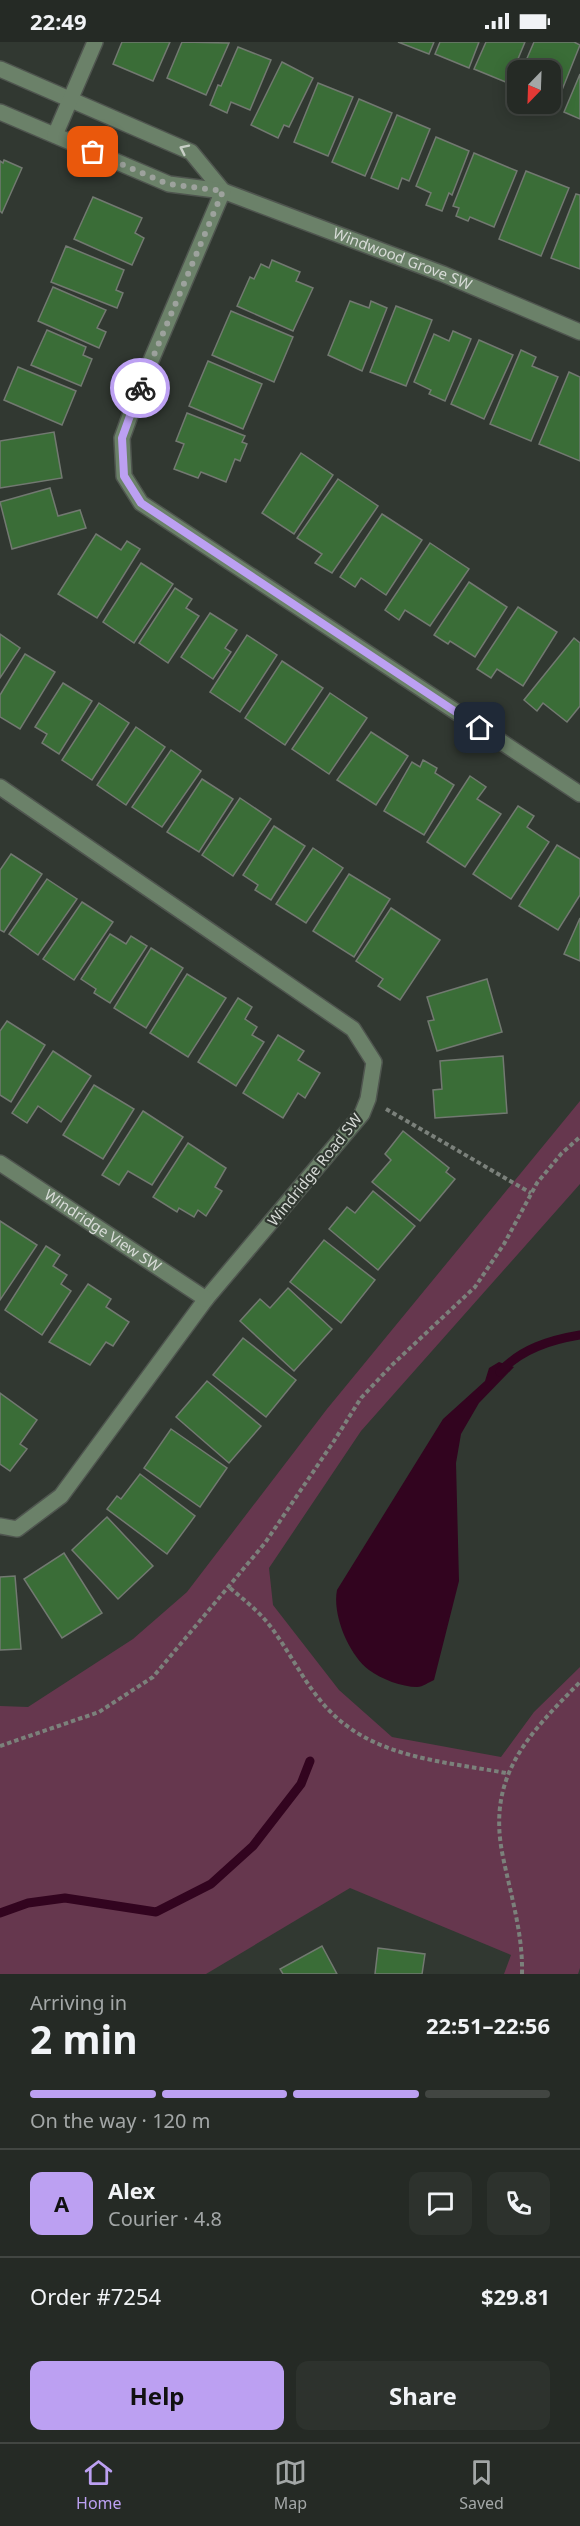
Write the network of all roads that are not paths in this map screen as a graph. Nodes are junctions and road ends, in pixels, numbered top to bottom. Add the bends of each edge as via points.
1 (95, 42) edge
2 (0, 69) edge
3 (70, 100) junction
4 (0, 112) edge
5 (55, 135) junction
6 (223, 191) junction
7 (580, 332) edge
8 (0, 787) edge
9 (580, 794) edge
10 (0, 1163) edge
11 (206, 1299) junction
12 (0, 1526) edge

1 - 3 street
2 - 3 street, Windwood Grove SW
3 - 5 street
6 -> 3 street, Windwood Grove SW via 191,152
4 - 5 street, Windwood Grove SW
5 - 6 street, Windwood Grove SW via 168,184
6 - 7 street, Windwood Grove SW via 442,274
6 - 9 street via 122,438 124,476 141,503
8 - 11 street, Windridge Road SW via 353,1029 374,1062 362,1114
10 - 11 street, Windridge View SW
11 - 12 street, Windridge Road SW via 61,1496 17,1529

